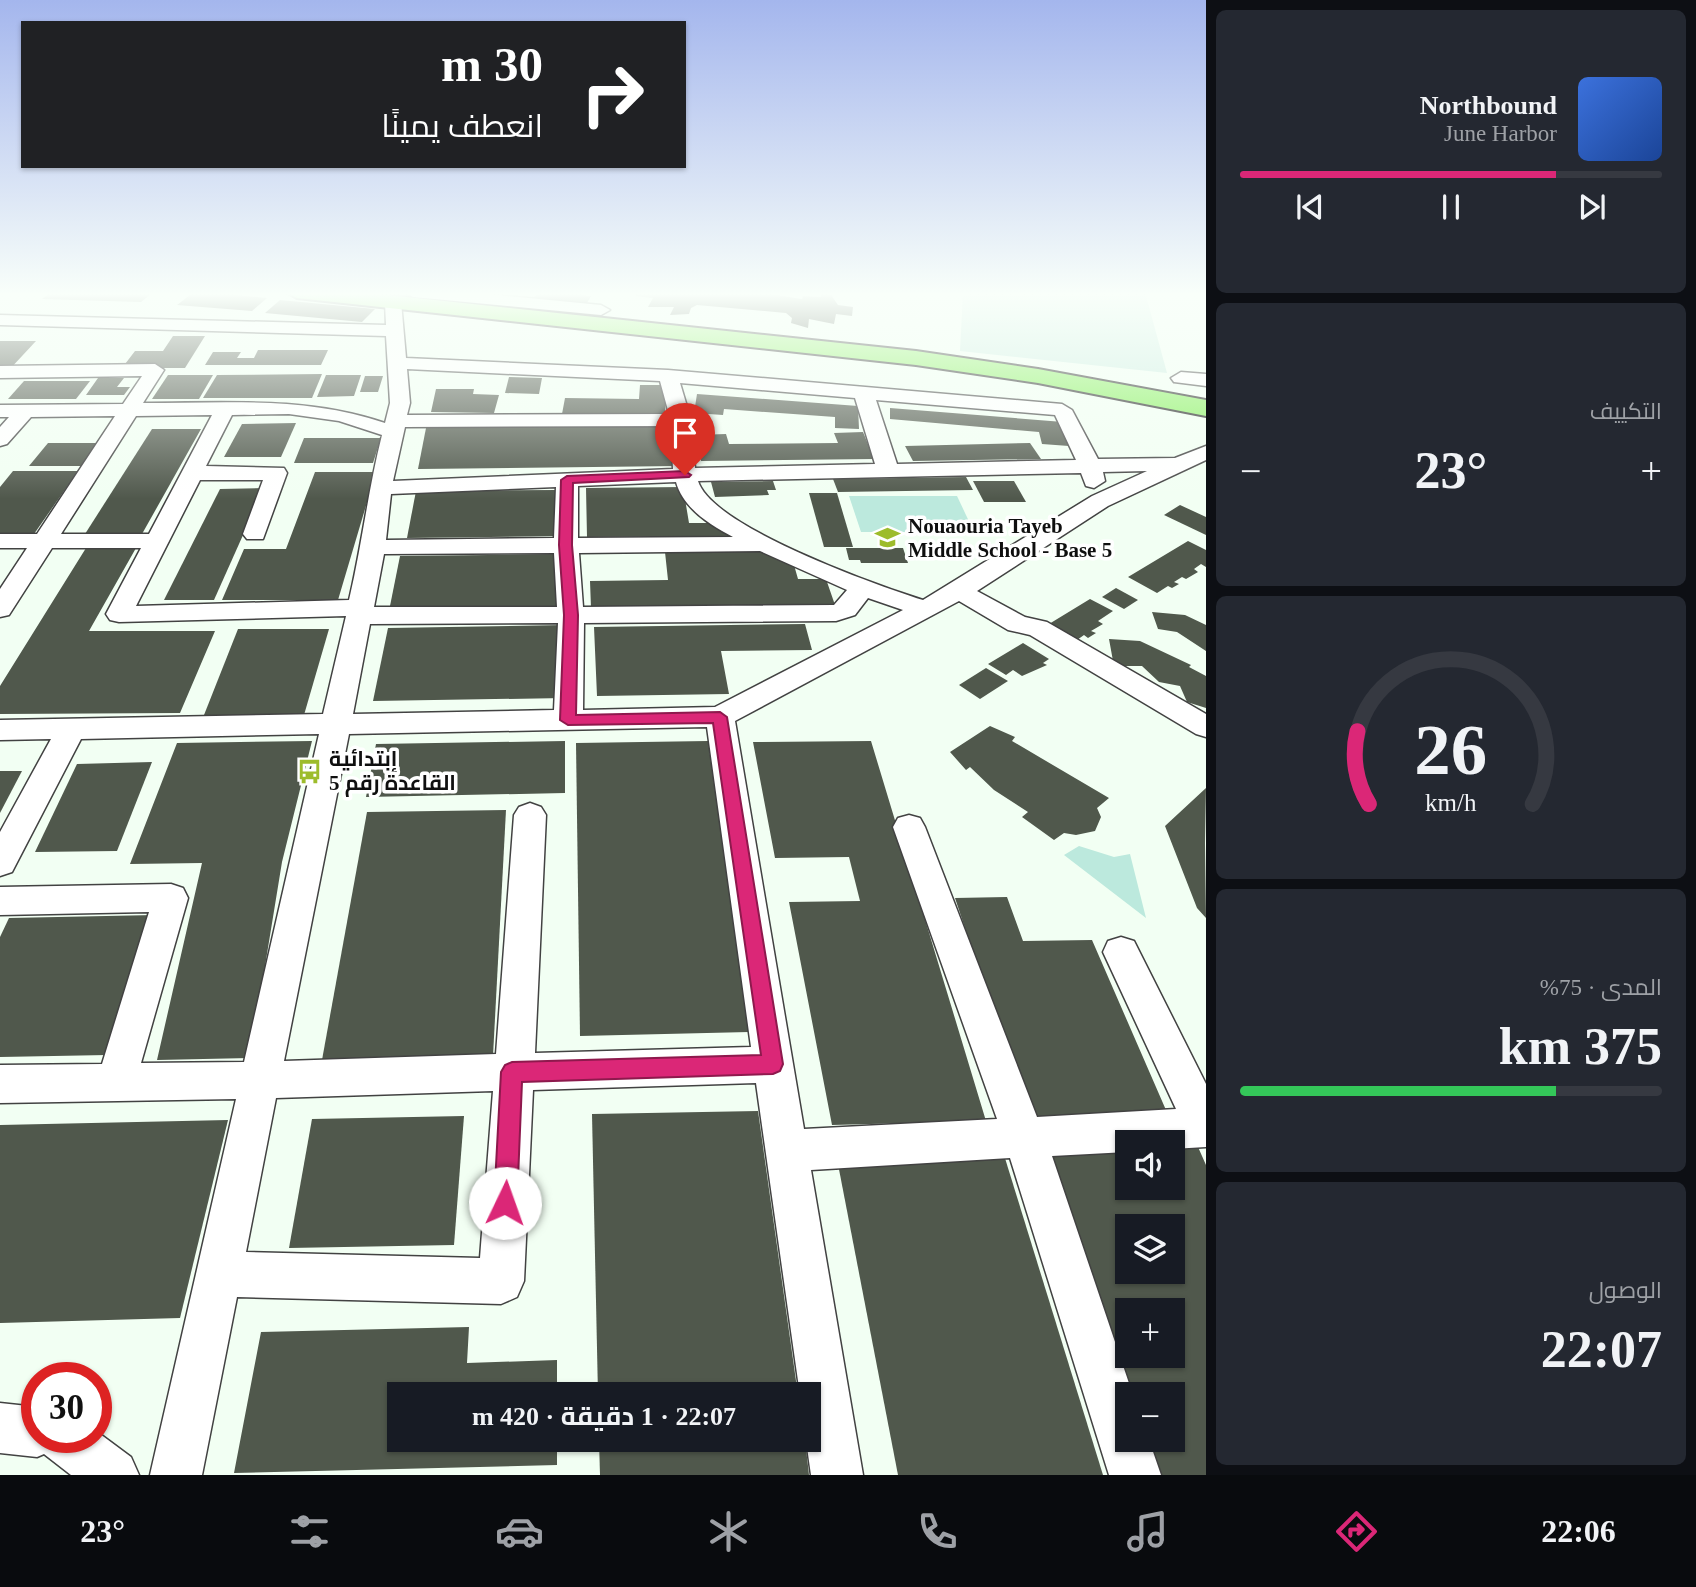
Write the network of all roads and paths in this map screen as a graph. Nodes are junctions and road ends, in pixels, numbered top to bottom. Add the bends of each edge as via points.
1 (935, 361) edge
2 (1010, 361) edge
3 (396, 363) joint
4 (0, 372) edge
5 (668, 376) junction
6 (1181, 379) dead end
7 (1206, 380) edge
8 (864, 394) junction
9 (1206, 397) edge
10 (1206, 408) edge
11 (225, 409) junction
12 (130, 410) junction
13 (0, 411) edge
14 (25, 411) junction
15 (681, 420) junction
16 (394, 427) junction
17 (0, 440) edge
18 (1191, 458) edge
19 (1090, 465) junction
20 (888, 471) junction
21 (192, 473) junction
22 (685, 475) junction
23 (567, 480) junction
24 (380, 488) junction
25 (1100, 501) junction
26 (255, 534) dead end
27 (0, 541) edge
28 (155, 541) junction
29 (44, 542) junction
30 (767, 544) junction
31 (566, 545) junction
32 (373, 547) junction
33 (861, 587) junction
34 (959, 591) junction
35 (925, 608) junction
36 (0, 610) edge
37 (360, 612) junction
38 (571, 615) junction
39 (720, 717) junction
40 (568, 720) junction
41 (336, 724) junction
42 (1206, 727) edge
43 (71, 729) junction
44 (0, 730) edge
45 (530, 815) dead end
46 (909, 827) dead end
47 (0, 863) edge
48 (0, 901) edge
49 (1121, 952) dead end
50 (773, 1064) junction
51 (512, 1072) junction
52 (260, 1080) junction
53 (117, 1082) junction
54 (0, 1084) edge
55 (1206, 1127) edge
56 (1025, 1139) junction
57 (787, 1151) junction
58 (218, 1274) junction
59 (0, 1428) edge
60 (21, 1430) edge
61 (83, 1453) edge
62 (113, 1475) edge
63 (176, 1475) edge
64 (837, 1475) edge
65 (1135, 1475) edge

1 - 10 highway
2 - 9 highway
3 - 5 street
3 - 16 street via 400,403
4 - 12 street via 156,370
5 - 8 street
5 - 15 street
6 - 7 street
8 - 19 street via 1062,410
8 - 20 street
11 - 12 street
11 - 16 street via 322,411
11 - 21 street
12 - 14 street
12 - 29 street
13 - 14 street
14 - 17 street
15 - 16 street
15 - 22 street
16 - 24 street
18 - 19 street
18 - 25 street
19 - 20 street
19 - 25 street
20 - 22 street
21 - 26 street via 275,474
21 - 28 street
22 - 23 street
22 - 30 street via 701,506
23 - 24 street
23 - 31 street
24 - 32 street
25 - 34 street
27 - 29 street
28 - 29 street
28 - 37 street via 118,614
29 - 36 street
30 - 31 street
30 - 33 street
31 - 32 street
31 - 38 street
32 - 37 street
33 - 35 street
33 - 38 street via 853,604 836,613
34 - 35 street
34 - 42 street via 1017,624 1038,628
35 - 39 street
37 - 38 street
37 - 41 street
38 - 40 street
39 - 40 street
39 - 50 street
40 - 41 street
41 - 43 street
41 - 52 street
43 - 44 street
43 - 47 street
45 - 51 street
46 - 56 street
48 - 53 street via 171,898
49 - 55 street
50 - 51 street
50 - 57 street
51 - 52 street
51 - 58 street via 501,1281
52 - 53 street
52 - 58 street
53 - 54 street
55 - 56 street
56 - 57 street
56 - 65 street
57 - 64 street
58 - 63 street
59 - 60 street
61 - 62 street

